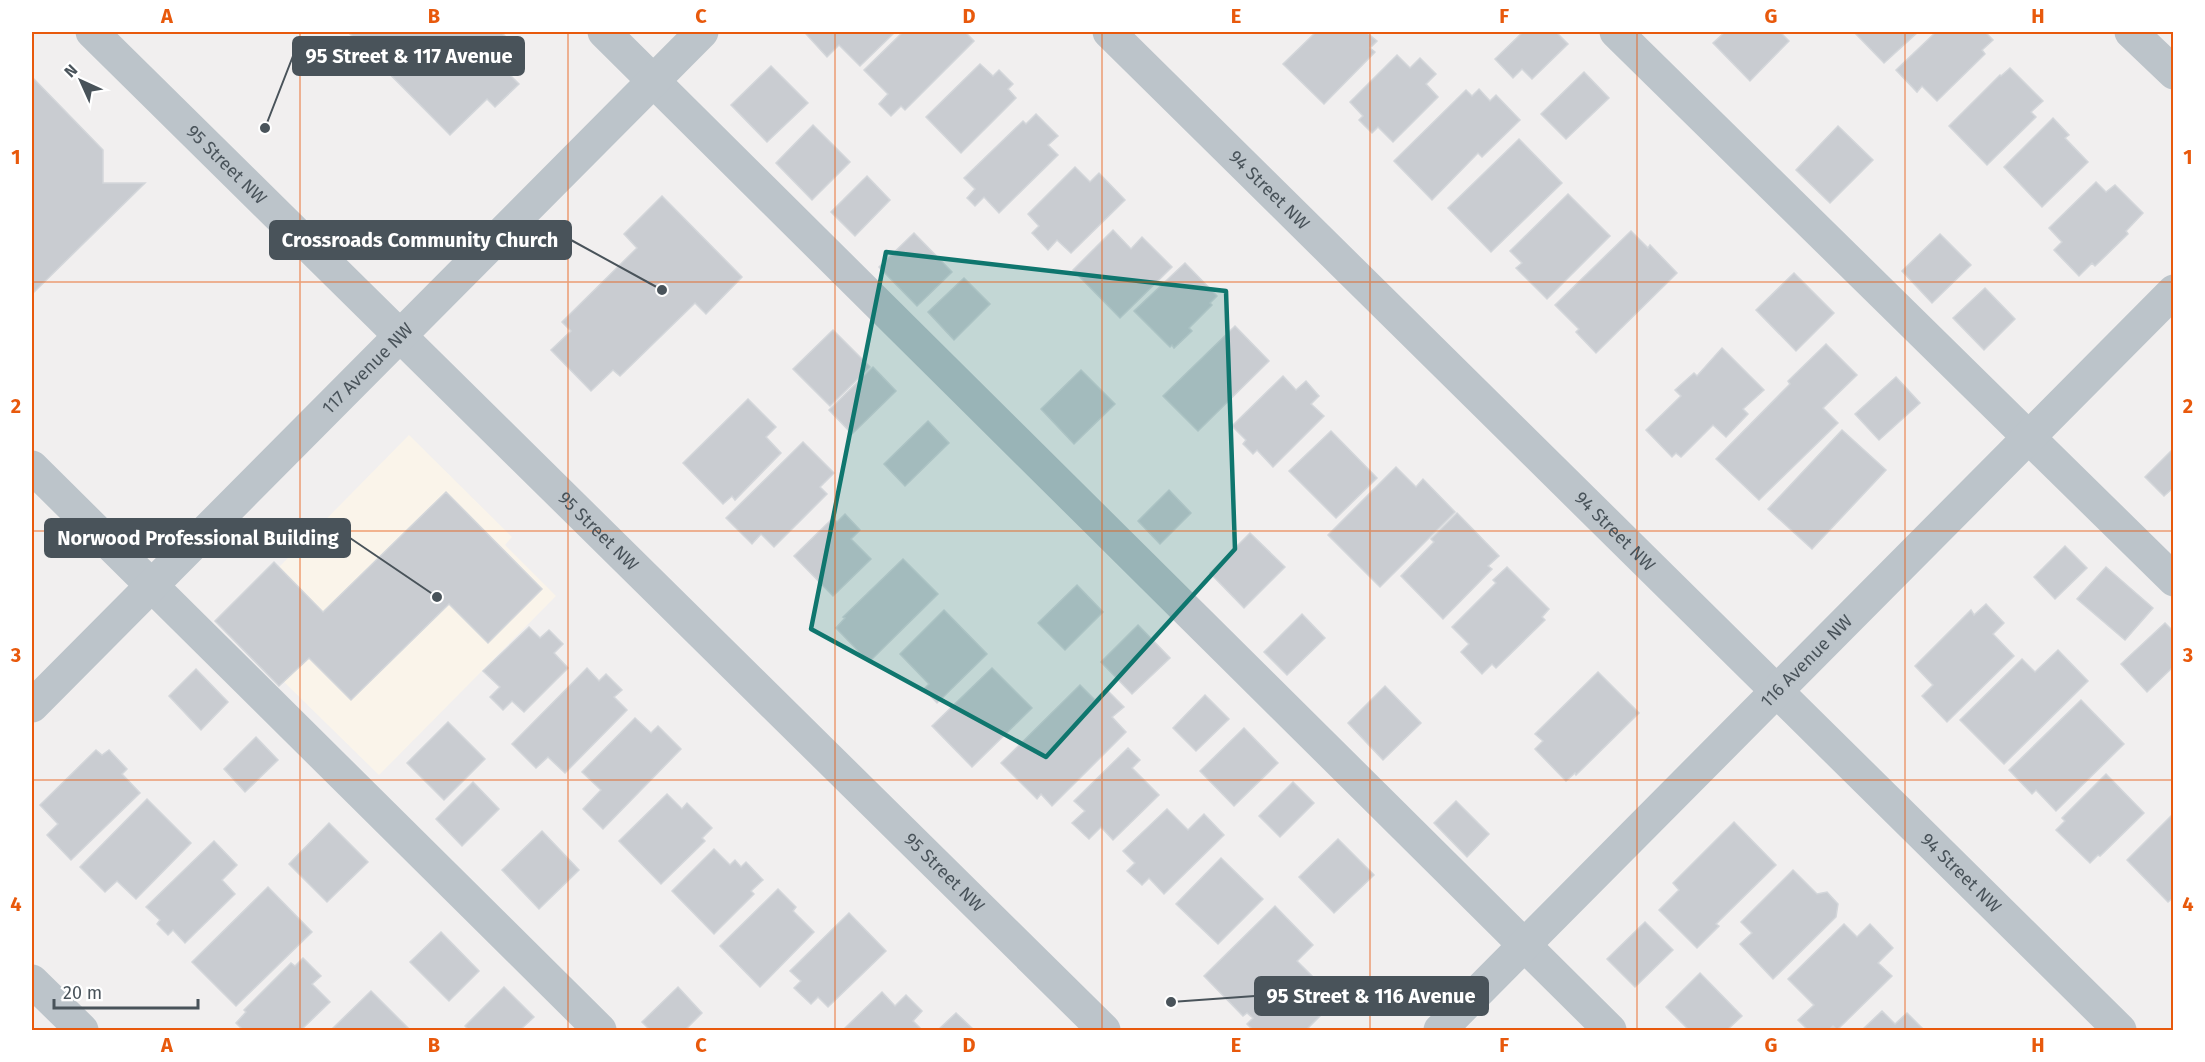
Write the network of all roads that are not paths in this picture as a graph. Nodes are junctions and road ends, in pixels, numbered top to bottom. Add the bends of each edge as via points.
1 (92, 32) edge
2 (604, 32) edge
3 (702, 32) edge
4 (1109, 32) edge
5 (1616, 32) edge
6 (2131, 32) edge
7 (2174, 73) edge
8 (654, 81) junction
9 (2174, 291) edge
10 (399, 335) junction
11 (2029, 437) junction
12 (32, 467) edge
13 (2174, 580) edge
14 (152, 586) junction
15 (1776, 691) junction
16 (32, 706) edge
17 (1524, 946) junction
18 (32, 981) edge
19 (82, 1030) edge
20 (600, 1030) edge
21 (1104, 1030) edge
22 (1440, 1030) edge
23 (1610, 1030) edge
24 (2120, 1030) edge

1 - 10 street, 95 Street NW
2 - 8 street
3 - 8 street, 117 Avenue NW
4 - 15 street, 94 Street NW
5 - 11 street
6 - 7 street
8 - 10 street, 117 Avenue NW
8 - 17 street
9 - 11 street, 116 Avenue NW
10 - 14 street, 117 Avenue NW
10 - 21 street, 95 Street NW
11 - 13 street
11 - 15 street, 116 Avenue NW
12 - 14 street
14 - 16 street, 117 Avenue NW
14 - 20 street
15 - 17 street, 116 Avenue NW
15 - 24 street, 94 Street NW
17 - 22 street, 116 Avenue NW
17 - 23 street
18 - 19 street

